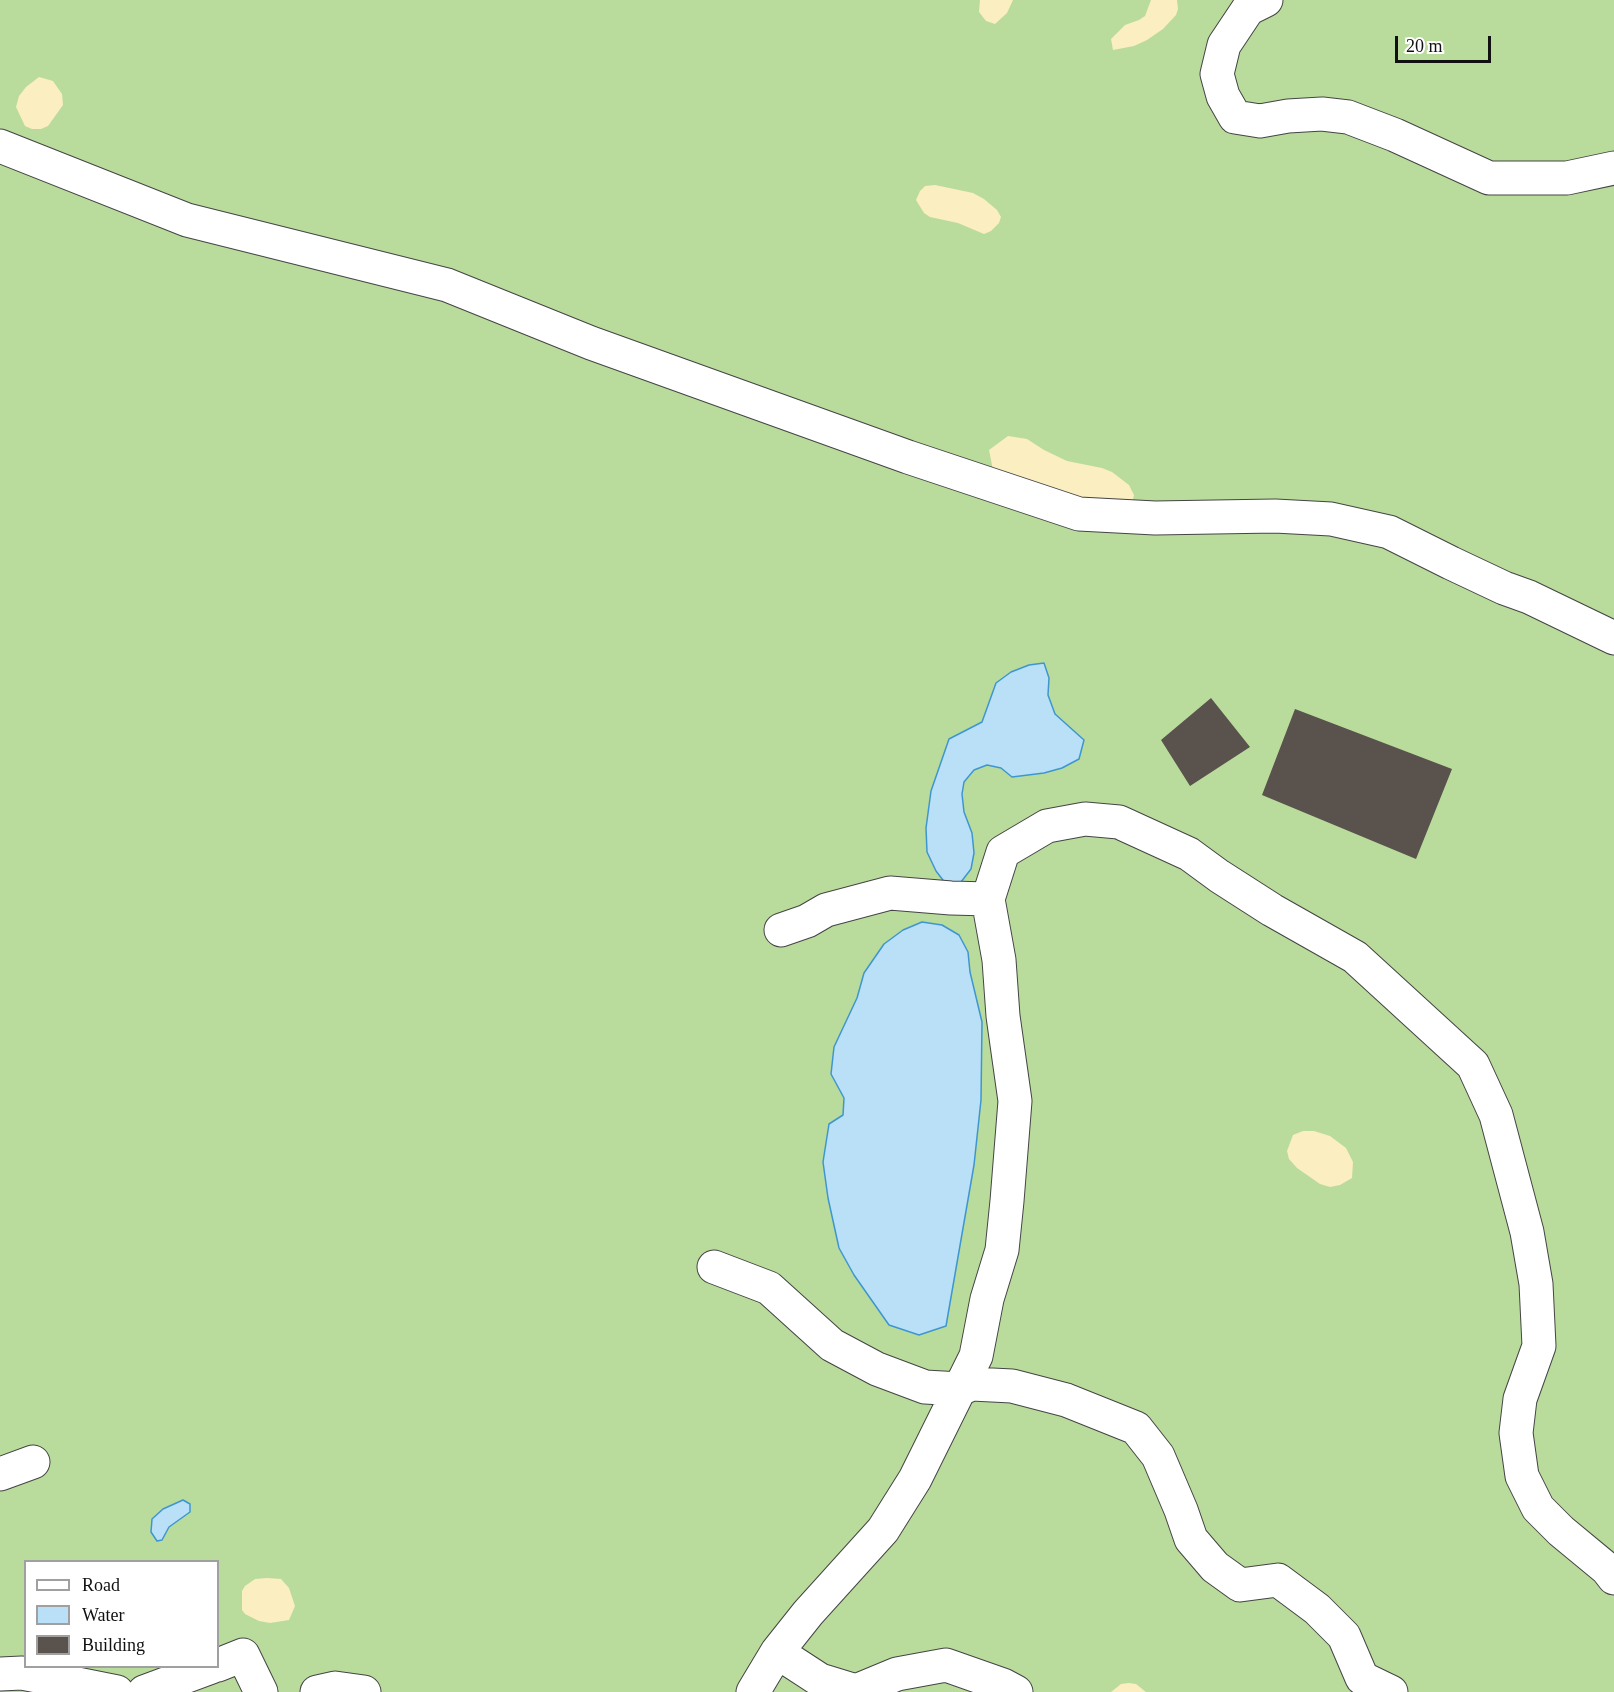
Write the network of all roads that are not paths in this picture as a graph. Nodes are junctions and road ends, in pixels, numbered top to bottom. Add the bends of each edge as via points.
1 (1266, 0) edge
2 (0, 146) edge
3 (1614, 168) edge
4 (1614, 638) edge
5 (988, 899) junction
6 (781, 930) dead end
7 (714, 1267) dead end
8 (960, 1389) junction
9 (33, 1461) dead end
10 (0, 1474) edge
11 (1614, 1578) edge
12 (777, 1652) junction
13 (219, 1665) edge
14 (210, 1668) edge
15 (0, 1674) edge
16 (117, 1692) edge
17 (144, 1692) edge
18 (261, 1692) edge
19 (317, 1692) edge
20 (364, 1692) edge
21 (753, 1692) edge
22 (1016, 1692) edge
23 (1391, 1692) edge

1 - 3 lane via 1248,9 1224,45 1217,74 1235,117 1260,121 1322,114 1348,117 1489,178 1567,178
2 - 4 lane via 187,220 447,285 613,351 1079,514 1331,519 1389,532
5 - 6 lane via 890,893 826,910
5 - 8 lane via 1015,1101 1002,1250 976,1356
5 - 11 lane via 1003,852 1022,839 1047,826 1085,819 1119,822 1189,854 1272,910 1355,957 1473,1065 1496,1115 1525,1221 1536,1284 1539,1346 1520,1400 1516,1433 1522,1476 1538,1508
7 - 8 lane via 769,1288 832,1345 877,1369 925,1387
8 - 12 lane via 915,1479 883,1530
8 - 23 lane via 972,1384 1012,1386 1066,1400 1136,1428 1158,1456 1191,1539 1215,1567 1240,1585 1278,1580 1317,1609 1344,1636 1362,1678
9 - 10 lane
12 - 21 lane
12 - 22 lane via 820,1680 856,1691 897,1674 946,1665
13 - 18 lane via 243,1655
14 - 17 lane
15 - 16 lane via 22,1673
19 - 20 lane via 335,1688

